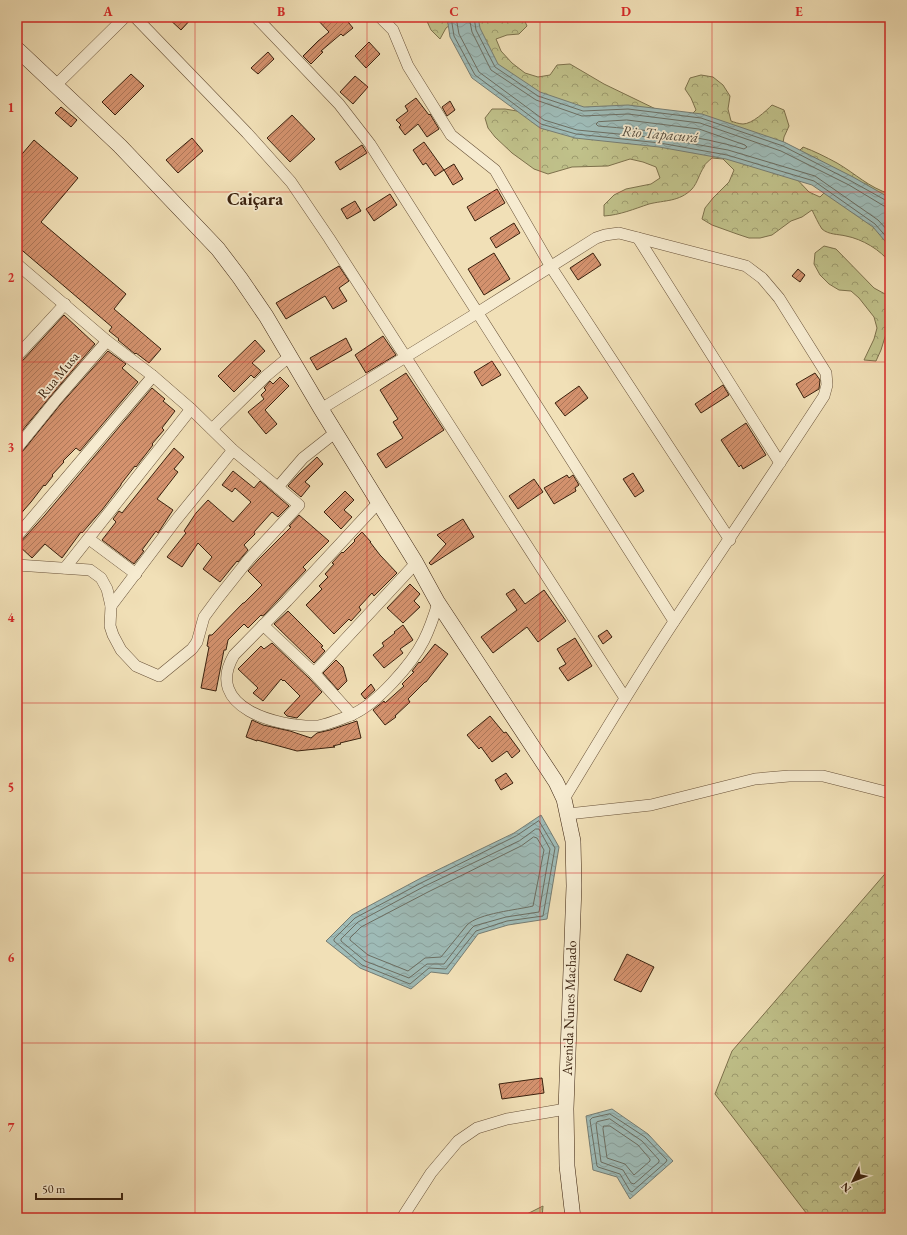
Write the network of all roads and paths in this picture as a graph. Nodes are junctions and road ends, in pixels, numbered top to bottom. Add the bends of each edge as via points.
1 (125, 17) edge
2 (135, 17) edge
3 (256, 17) edge
4 (380, 17) edge
5 (17, 49) edge
6 (56, 85) junction
7 (638, 238) junction
8 (17, 265) edge
9 (551, 267) junction
10 (65, 304) junction
11 (477, 313) junction
12 (107, 341) junction
13 (17, 356) edge
14 (290, 356) junction
15 (406, 356) junction
16 (153, 376) junction
17 (321, 408) junction
18 (191, 409) junction
19 (212, 429) junction
20 (336, 432) junction
21 (17, 448) edge
22 (233, 450) junction
23 (780, 464) junction
24 (278, 487) junction
25 (378, 502) junction
26 (17, 536) edge
27 (89, 538) junction
28 (730, 540) junction
29 (416, 563) junction
30 (17, 565) edge
31 (65, 568) junction
32 (136, 574) junction
33 (438, 603) junction
34 (111, 606) junction
35 (674, 621) junction
36 (263, 625) junction
37 (314, 673) junction
38 (625, 698) junction
39 (352, 715) junction
40 (890, 793) edge
41 (564, 798) junction
42 (568, 814) junction
43 (566, 1109) junction
44 (402, 1218) edge
45 (573, 1218) edge

1 - 6 street
2 - 15 street via 291,182
3 - 11 street via 339,104 370,144
4 - 9 street via 393,30 408,66 452,135 495,170
5 - 6 main road, Avenida Nunes Machado
6 - 14 main road, Avenida Nunes Machado via 120,146 218,249 262,310
7 - 9 street via 619,234 596,238
7 - 23 street
7 - 23 street via 746,266 762,278 779,298 826,373 827,385 824,396
8 - 10 street
9 - 11 street
9 - 28 street
10 - 12 street
10 - 13 street
11 - 15 street
11 - 35 street
12 - 16 street
12 - 21 street, Rua Musa
14 - 17 main road, Avenida Nunes Machado
14 - 19 street
15 - 17 street
15 - 38 street
16 - 18 street
16 - 26 street
17 - 20 main road, Avenida Nunes Machado
18 - 19 street
18 - 27 street
19 - 22 street
20 - 24 street via 303,458
20 - 25 main road, Avenida Nunes Machado
22 - 24 street
22 - 32 street
23 - 28 street
24 - 34 street via 299,505 249,559 218,598 204,617 197,642 192,649 159,676 136,666 121,650 110,626
25 - 29 main road, Avenida Nunes Machado
25 - 36 street
27 - 31 street
27 - 32 street
28 - 35 street
29 - 33 main road, Avenida Nunes Machado
29 - 37 street
30 - 31 street
31 - 34 street via 90,570 101,578
32 - 34 street
33 - 39 street via 432,624 414,656 382,693
33 - 41 main road, Avenida Nunes Machado
35 - 38 street
36 - 37 street
36 - 39 street via 234,655 228,666 227,686 234,700 254,714 279,723 318,726
37 - 39 street
38 - 41 street
40 - 42 street via 824,776 754,778 651,805
41 - 42 main road, Avenida Nunes Machado
42 - 43 main road, Avenida Nunes Machado via 573,841 574,886
43 - 44 street via 507,1119 477,1128 458,1141 431,1173
43 - 45 main road, Avenida Nunes Machado via 567,1166

